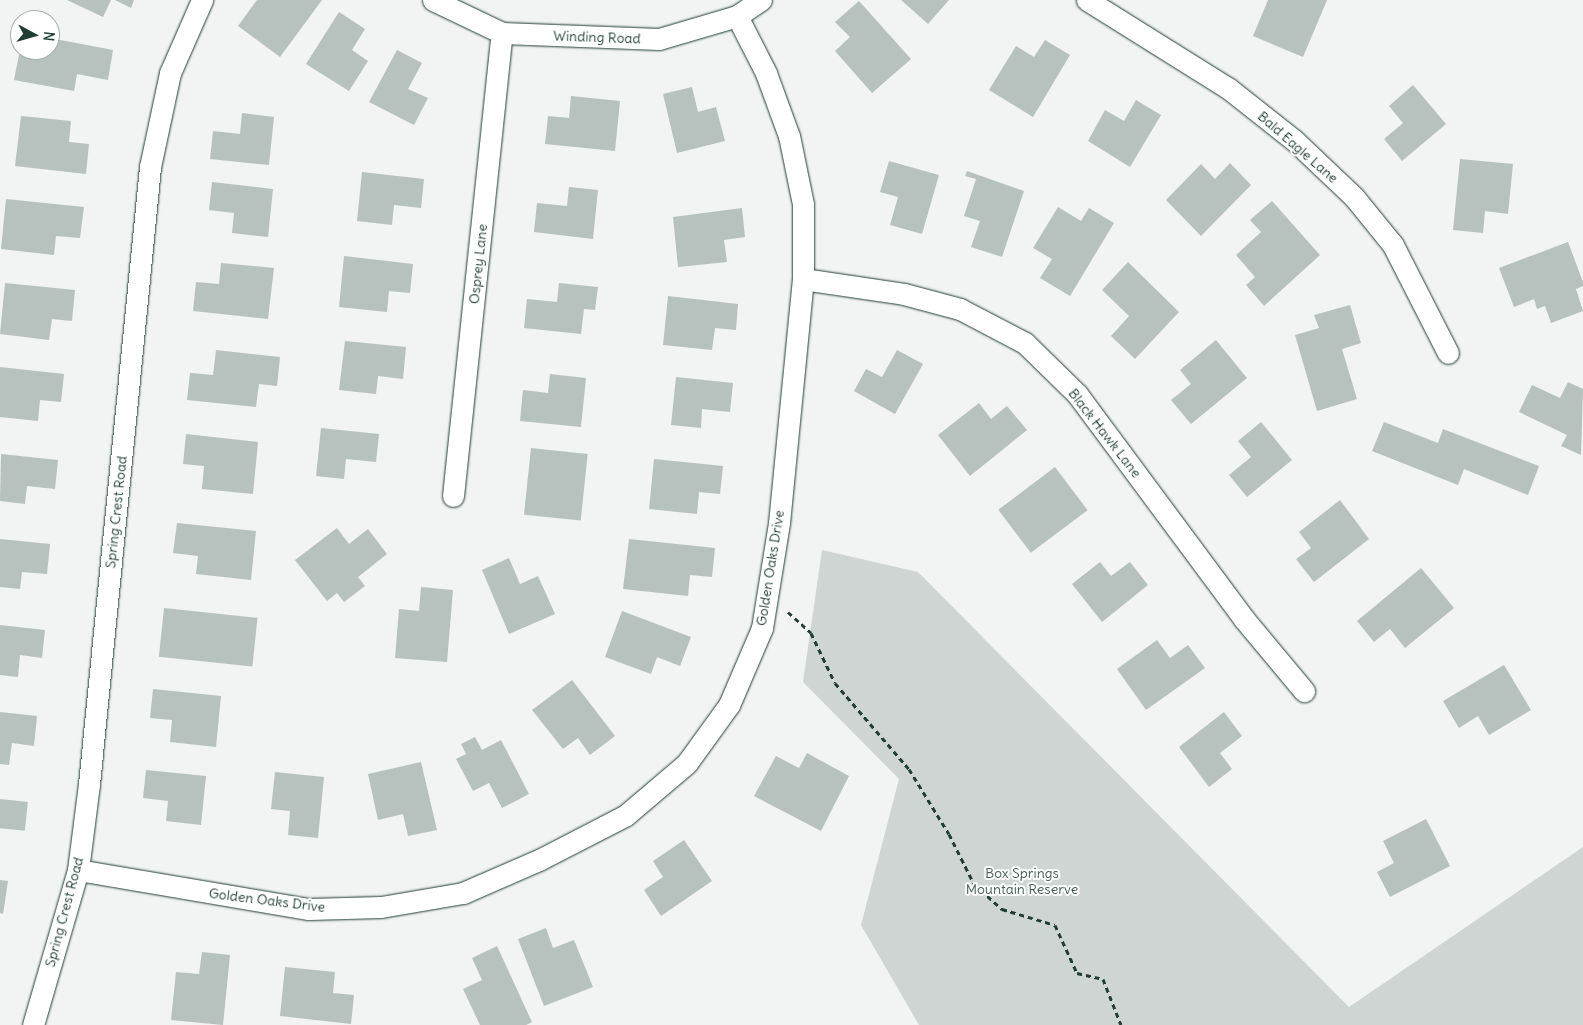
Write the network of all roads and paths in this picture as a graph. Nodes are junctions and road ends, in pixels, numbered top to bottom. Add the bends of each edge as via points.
1 (202, 0) edge
2 (433, 0) edge
3 (761, 0) edge
4 (1087, 0) edge
5 (737, 16) junction
6 (502, 33) junction
7 (803, 279) junction
8 (1448, 353) dead end
9 (453, 496) dead end
10 (768, 593) junction
11 (1304, 691) dead end
12 (78, 870) junction
13 (33, 1025) edge
14 (1121, 1025) edge

1 - 12 street, Spring Crest Road via 170,72 150,167 90,784
2 - 6 street, Winding Road
3 - 5 street, Winding Road
4 - 8 street, Bald Eagle Lane via 1228,88 1294,141 1354,197 1393,245
5 - 6 street, Winding Road via 659,39
5 - 7 street, Golden Oaks Drive via 766,73 789,136 803,204
6 - 9 street, Osprey Lane
7 - 10 street, Golden Oaks Drive via 779,523
7 - 11 street, Black Hawk Lane via 904,294 960,309 1025,343 1077,394 1244,619
10 - 12 street, Golden Oaks Drive via 762,628 729,705 686,763 626,815 539,860 463,893 381,908 309,908
10 - 14 path via 810,633 834,682 909,769 949,834 974,884 1002,909 1055,925 1078,973 1103,979
12 - 13 street, Spring Crest Road

